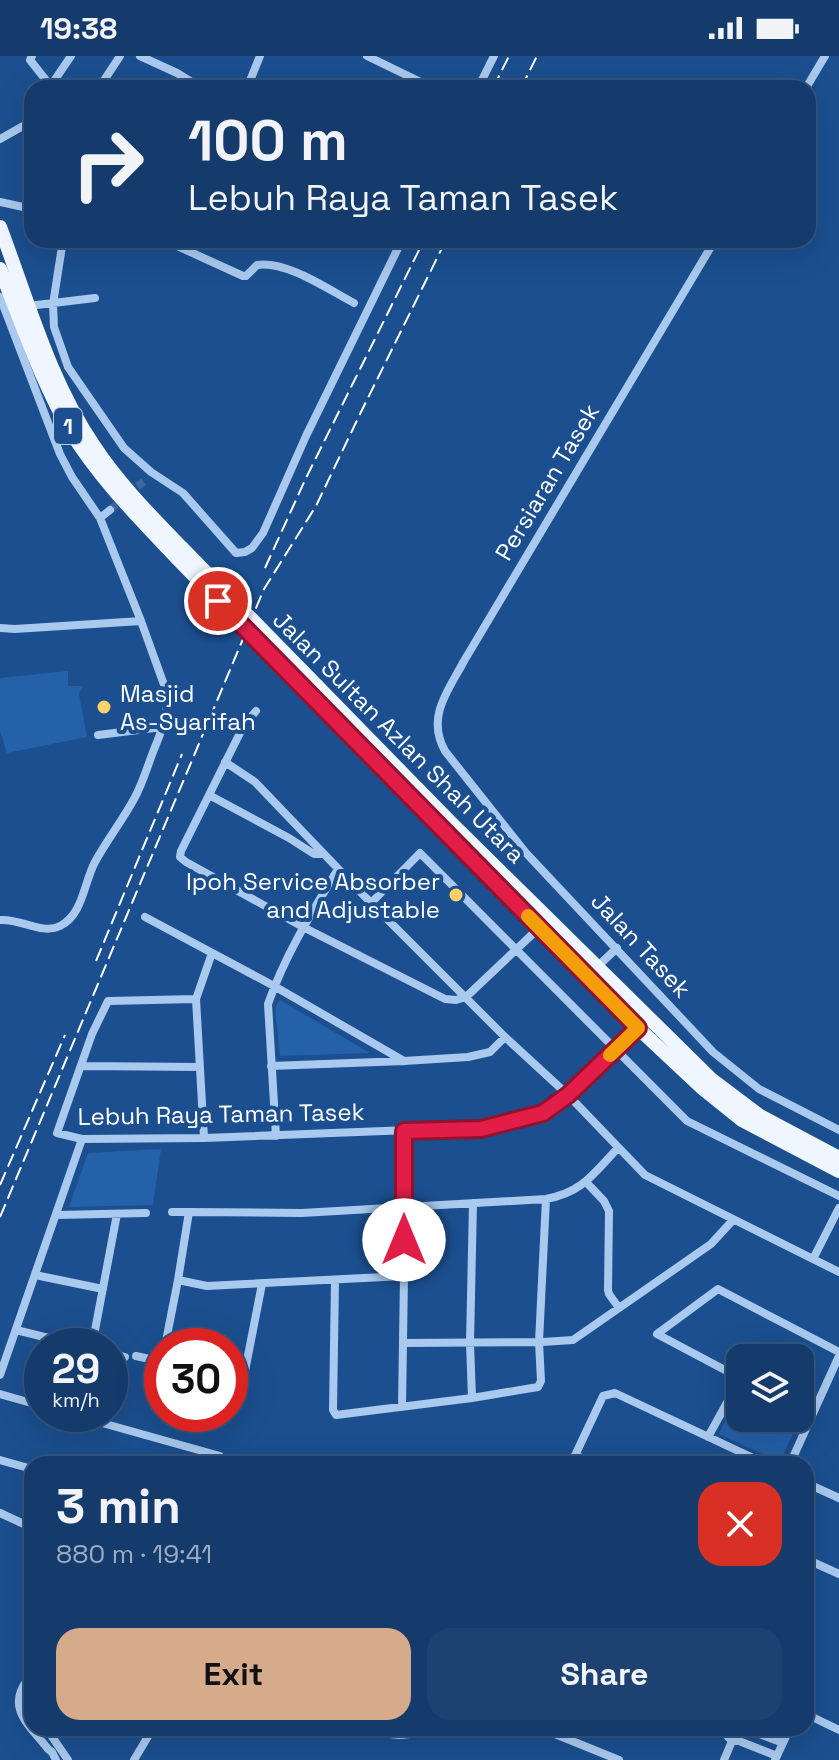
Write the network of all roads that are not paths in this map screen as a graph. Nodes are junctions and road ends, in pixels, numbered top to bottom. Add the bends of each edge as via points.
1 (32, 56) edge
2 (71, 56) edge
3 (120, 56) edge
4 (140, 56) edge
5 (260, 56) edge
6 (367, 56) edge
7 (494, 56) edge
8 (825, 56) edge
9 (46, 80) edge
10 (55, 80) edge
11 (104, 80) edge
12 (188, 80) edge
13 (250, 80) edge
14 (418, 80) edge
15 (482, 80) edge
16 (811, 80) edge
17 (24, 126) edge
18 (0, 139) edge
19 (0, 202) edge
20 (24, 207) edge
21 (0, 227) edge
22 (62, 248) edge
23 (184, 248) edge
24 (398, 248) edge
25 (710, 248) edge
26 (0, 269) edge
27 (4, 294) edge
28 (95, 298) dead end
29 (354, 303) dead end
30 (53, 304) junction
31 (28, 306) junction
32 (151, 472) junction
33 (144, 481) tunnel mouth
34 (110, 510) tunnel mouth
35 (100, 518) junction
36 (180, 553) junction
37 (141, 621) junction
38 (0, 628) edge
39 (313, 690) junction
40 (256, 711) dead end
41 (162, 727) junction
42 (98, 735) dead end
43 (445, 751) joint
44 (225, 762) junction
45 (209, 795) junction
46 (300, 830) junction
47 (289, 838) junction
48 (322, 854) junction
49 (338, 869) junction
50 (371, 903) junction
51 (145, 917) dead end
52 (0, 920) edge
53 (303, 927) junction
54 (540, 927) junction
55 (617, 948) junction
56 (517, 949) junction
57 (212, 953) junction
58 (597, 967) junction
59 (274, 986) junction
60 (466, 997) junction
61 (196, 999) junction
62 (638, 1028) junction
63 (505, 1037) junction
64 (615, 1050) junction
65 (404, 1061) junction
66 (81, 1066) junction
67 (271, 1066) junction
68 (200, 1067) junction
69 (568, 1095) junction
70 (839, 1130) edge
71 (404, 1131) junction
72 (276, 1136) junction
73 (204, 1138) junction
74 (82, 1139) junction
75 (618, 1148) junction
76 (839, 1158) edge
77 (839, 1171) edge
78 (586, 1182) junction
79 (839, 1196) edge
80 (546, 1199) junction
81 (473, 1203) junction
82 (404, 1206) junction
83 (839, 1208) edge
84 (172, 1212) dead end
85 (189, 1212) junction
86 (146, 1213) dead end
87 (117, 1214) junction
88 (56, 1215) junction
89 (733, 1220) junction
90 (813, 1259) junction
91 (839, 1272) edge
92 (35, 1275) junction
93 (404, 1276) junction
94 (178, 1280) junction
95 (335, 1280) junction
96 (262, 1284) junction
97 (103, 1289) junction
98 (619, 1308) junction
99 (95, 1328) edge
100 (169, 1328) edge
101 (16, 1330) junction
102 (24, 1332) edge
103 (539, 1342) junction
104 (403, 1343) junction
105 (470, 1343) junction
106 (839, 1354) edge
107 (136, 1356) dead end
108 (248, 1356) edge
109 (144, 1358) edge
110 (726, 1371) edge
111 (0, 1375) edge
112 (0, 1394) edge
113 (472, 1398) junction
114 (24, 1401) edge
115 (726, 1404) edge
116 (402, 1407) junction
117 (814, 1411) edge
118 (128, 1430) edge
119 (805, 1432) edge
120 (708, 1437) junction
121 (220, 1456) edge
122 (575, 1456) edge
123 (749, 1456) edge
124 (794, 1456) edge
125 (0, 1460) edge
126 (24, 1467) edge
127 (814, 1487) edge
128 (839, 1498) edge
129 (0, 1513) edge
130 (24, 1524) edge
131 (814, 1563) edge
132 (839, 1574) edge
133 (24, 1687) edge
134 (24, 1717) edge
135 (814, 1718) edge
136 (839, 1730) edge
137 (38, 1736) edge
138 (52, 1736) edge
139 (148, 1736) edge
140 (559, 1736) edge
141 (727, 1736) edge
142 (744, 1736) edge
143 (765, 1736) edge
144 (786, 1736) edge
145 (736, 1741) junction
146 (783, 1743) junction
147 (776, 1758) edge
148 (55, 1760) edge
149 (68, 1760) edge
150 (134, 1760) edge
151 (619, 1760) edge
152 (724, 1760) edge

1 - 9 street
2 - 10 street
3 - 11 street
4 - 12 street
5 - 13 street
6 - 14 street
7 - 15 street
8 - 16 street
17 - 18 street
19 - 20 street
21 - 31 main road, Jalan Sultan Azlan Shah Utara / 1
22 - 30 street
23 - 29 street via 243,276 267,263
24 - 32 street via 252,548 236,553 183,493
25 - 43 street, Persiaran Tasek via 452,683 438,717 438,739
26 - 27 main road, Jalan Sultan Azlan Shah Utara / 1
27 - 35 street via 60,454
27 - 36 main road, Jalan Sultan Azlan Shah Utara / 1 via 71,431 124,503
28 - 30 street
30 - 31 street
30 - 32 street via 54,327 68,367 124,448
31 - 36 main road, Jalan Sultan Azlan Shah Utara / 1 via 71,408 93,445
32 - 33 street
34 - 35 street
35 - 37 street
36 - 39 main road, Jalan Sultan Azlan Shah Utara / 1, bridge
37 - 38 street
37 - 41 street via 167,693
39 - 54 main road, Jalan Sultan Azlan Shah Utara / 1
39 - 58 main road, Jalan Sultan Azlan Shah Utara / 1
40 - 44 street
41 - 42 street
41 - 52 street via 134,799 93,865 69,920 48,929
43 - 55 street, Jalan Tasek via 526,853
44 - 45 street
44 - 46 street via 255,782
45 - 47 street
45 - 53 street via 180,857
46 - 47 street
46 - 48 street
47 - 48 street
48 - 49 street
49 - 50 street
49 - 53 street
50 - 56 street via 420,853
50 - 60 street
51 - 57 street
53 - 59 street
53 - 60 street via 445,999
54 - 56 street
54 - 62 main road, Jalan Sultan Azlan Shah Utara / 1
55 - 58 street
55 - 70 street, Jalan Tasek via 713,1052 759,1089
56 - 60 street
56 - 64 street
57 - 59 street
57 - 61 street
58 - 76 main road, Jalan Sultan Azlan Shah Utara / 1 via 711,1079 760,1116
59 - 65 street
59 - 67 street via 268,1004
60 - 63 street
61 - 66 street, Lebuh Raya Taman Tasek via 108,1001
61 - 68 street
62 - 64 street, Lebuh Raya Taman Tasek
62 - 77 main road, Jalan Sultan Azlan Shah Utara / 1 via 742,1120
63 - 65 street via 483,1055
63 - 69 street
64 - 69 street, Lebuh Raya Taman Tasek
64 - 79 street via 687,1121
65 - 67 street
66 - 68 street
66 - 74 street, Lebuh Raya Taman Tasek via 57,1133
67 - 72 street
68 - 73 street
69 - 71 street, Lebuh Raya Taman Tasek via 543,1113 488,1127
69 - 75 street
71 - 72 street, Lebuh Raya Taman Tasek
71 - 82 street
72 - 73 street, Lebuh Raya Taman Tasek
73 - 74 street, Lebuh Raya Taman Tasek
74 - 88 street
75 - 78 street
75 - 89 street via 645,1175
78 - 80 street via 571,1193
78 - 98 street via 609,1211 608,1290
80 - 81 street
80 - 103 street
81 - 82 street
81 - 105 street
82 - 85 street
82 - 93 street
83 - 90 street
84 - 85 street
85 - 94 street
86 - 87 street
87 - 88 street
87 - 97 street
88 - 92 street
89 - 90 street
89 - 98 street via 711,1244
90 - 91 street
92 - 97 street
92 - 101 street
93 - 95 street
93 - 104 street
94 - 96 street via 207,1286
94 - 100 street
95 - 96 street
95 - 116 street via 333,1410 336,1415
96 - 108 street
97 - 99 street
98 - 103 street via 573,1340
101 - 102 street
101 - 111 street
103 - 105 street
103 - 113 street via 540,1386
104 - 105 street
104 - 116 street
105 - 113 street
106 - 110 street via 718,1289 657,1334
106 - 117 street
107 - 109 street
112 - 114 street
113 - 116 street
115 - 120 street
118 - 121 street
119 - 124 street
120 - 122 street via 615,1393 607,1394
120 - 123 street
125 - 126 street
127 - 128 street
129 - 130 street
131 - 132 street
133 - 134 street via 18,1709
135 - 136 street
137 - 148 street
138 - 149 street
139 - 150 street
140 - 151 street
141 - 145 street
142 - 145 street
143 - 146 street
144 - 146 street
145 - 147 street
145 - 152 street
146 - 147 street

